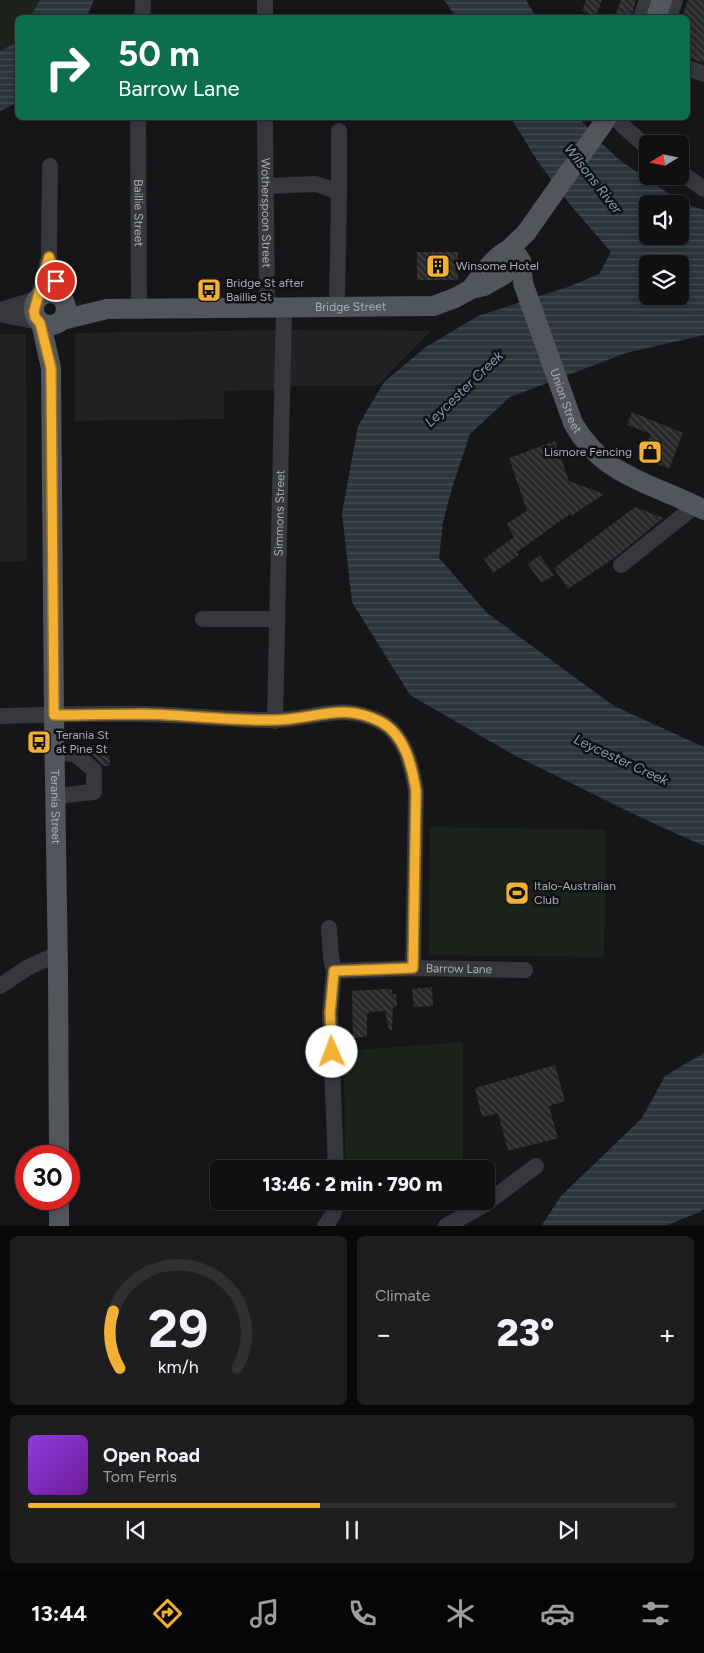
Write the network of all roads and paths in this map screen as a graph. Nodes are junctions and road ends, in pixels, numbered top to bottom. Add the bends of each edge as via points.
1 (143, 0) edge
2 (265, 0) edge
3 (675, 0) edge
4 (655, 11) edge
5 (142, 15) edge
6 (265, 15) edge
7 (690, 69) edge
8 (704, 74) edge
9 (138, 120) edge
10 (265, 120) edge
11 (615, 120) edge
12 (339, 131) dead end
13 (639, 140) edge
14 (50, 166) dead end
15 (689, 178) edge
16 (266, 186) junction
17 (704, 189) edge
18 (339, 192) junction
19 (49, 257) junction
20 (512, 266) junction
21 (61, 298) junction
22 (38, 299) junction
23 (338, 306) junction
24 (275, 307) junction
25 (139, 308) junction
26 (107, 309) junction
27 (0, 310) edge
28 (0, 314) edge
29 (62, 321) junction
30 (40, 322) junction
31 (51, 368) junction
32 (700, 508) edge
33 (621, 565) dead end
34 (203, 619) dead end
35 (277, 619) junction
36 (54, 715) junction
37 (0, 716) edge
38 (275, 720) junction
39 (54, 754) junction
40 (55, 796) junction
41 (329, 928) dead end
42 (58, 963) junction
43 (413, 968) junction
44 (525, 970) dead end
45 (334, 971) junction
46 (0, 986) edge
47 (59, 1145) edge
48 (336, 1160) edge
49 (536, 1166) dead end
50 (59, 1210) edge
51 (334, 1210) edge
52 (59, 1226) edge
53 (325, 1226) edge
54 (446, 1226) edge

1 - 5 street
2 - 6 street
3 - 4 street
7 - 8 street
9 - 25 street, Baillie Street
10 - 16 street, Wotherspoon Street
11 - 13 street
11 - 20 main road via 526,233
12 - 18 street
14 - 19 street
15 - 17 street
16 - 18 street via 316,184
16 - 24 street, Wotherspoon Street
18 - 23 street
19 - 21 street
19 - 22 street
20 - 23 main road, Bridge Street via 480,276 471,289 433,306
20 - 32 main road, Union Street via 573,423 589,447 621,473
21 - 22 main road via 47,293
21 - 26 main road, Bridge Street
21 - 29 main road via 66,309
22 - 27 street
22 - 30 main road via 34,311
23 - 24 main road, Bridge Street
24 - 25 main road, Bridge Street
24 - 35 street, Simmons Street
25 - 26 main road, Bridge Street
26 - 29 main road, Bridge Street
28 - 30 street
29 - 30 main road via 51,326
29 - 31 main road, Terania Street
30 - 31 main road, Terania Street
31 - 36 main road, Terania Street
32 - 33 street
34 - 35 street
35 - 38 street, Simmons Street
36 - 37 street
36 - 38 street via 144,714
36 - 39 main road, Terania Street
38 - 43 street via 347,711 366,715 383,723 405,750 416,791
39 - 40 main road, Terania Street
39 - 40 street via 75,754 94,770 94,792
40 - 42 main road, Terania Street
41 - 45 street
42 - 46 street via 27,968
42 - 47 main road, Terania Street
43 - 44 street, Barrow Lane
43 - 45 street, Barrow Lane
45 - 48 street via 330,1013
49 - 54 street via 484,1205
50 - 52 main road
51 - 53 street

